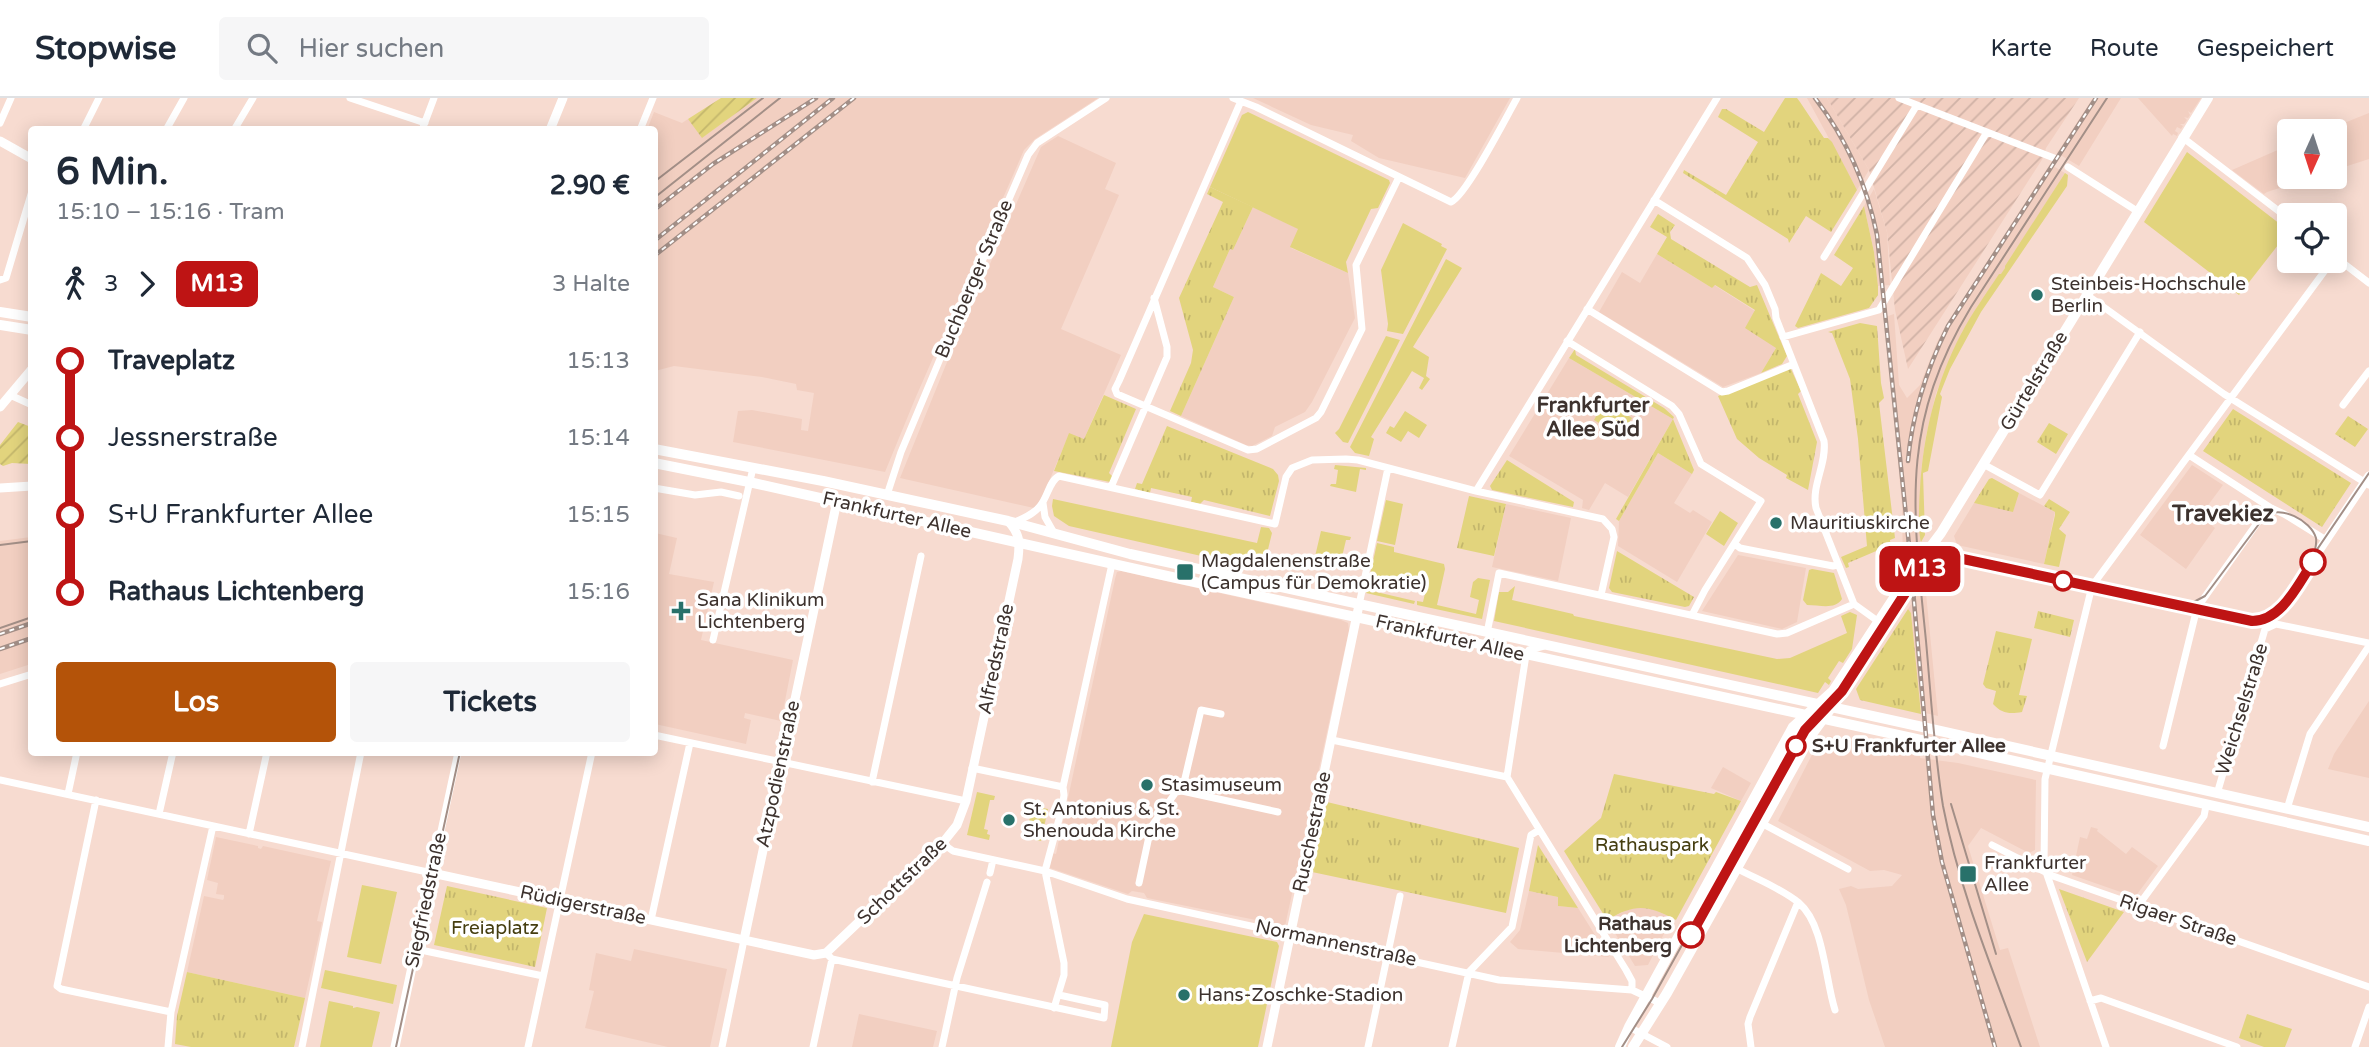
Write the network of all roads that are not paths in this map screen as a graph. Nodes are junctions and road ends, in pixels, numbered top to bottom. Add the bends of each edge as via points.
1 (11, 98) edge
2 (99, 98) edge
3 (184, 98) edge
4 (253, 98) edge
5 (350, 98) edge
6 (434, 98) edge
7 (563, 98) edge
8 (653, 98) edge
9 (1106, 98) edge
10 (1517, 98) edge
11 (1717, 98) edge
12 (1899, 98) edge
13 (2208, 98) edge
14 (1237, 99) edge
15 (1917, 105) junction
16 (0, 123) edge
17 (85, 126) edge
18 (168, 126) edge
19 (236, 126) edge
20 (424, 126) edge
21 (552, 126) edge
22 (642, 126) edge
23 (1987, 132) junction
24 (2182, 137) junction
25 (0, 141) edge
26 (28, 157) edge
27 (2054, 158) dead end
28 (2068, 167) dead end
29 (1399, 177) junction
30 (1654, 200) junction
31 (28, 203) edge
32 (2277, 210) edge
33 (2137, 211) junction
34 (1824, 257) dead end
35 (2347, 267) edge
36 (2323, 273) edge
37 (3, 279) edge
38 (2369, 283) edge
39 (2087, 295) junction
40 (1154, 298) junction
41 (1587, 309) junction
42 (0, 312) edge
43 (28, 316) edge
44 (0, 325) edge
45 (28, 330) edge
46 (2140, 332) junction
47 (1783, 337) junction
48 (1567, 341) junction
49 (1794, 364) junction
50 (2369, 370) edge
51 (28, 374) edge
52 (10, 395) junction
53 (2231, 398) junction
54 (28, 403) edge
55 (2343, 405) dead end
56 (0, 407) edge
57 (1146, 407) junction
58 (658, 450) edge
59 (2187, 458) junction
60 (658, 464) edge
61 (1983, 464) junction
62 (753, 468) junction
63 (1388, 468) junction
64 (749, 481) junction
65 (2367, 481) edge
66 (28, 486) edge
67 (1111, 487) junction
68 (0, 488) edge
69 (658, 489) edge
70 (1476, 491) junction
71 (887, 495) junction
72 (739, 496) dead end
73 (820, 497) junction
74 (836, 502) junction
75 (1043, 503) junction
76 (2272, 508) junction
77 (892, 514) junction
78 (1010, 522) junction
79 (1054, 534) junction
80 (2326, 540) junction
81 (1020, 542) junction
82 (1735, 544) junction
83 (1928, 552) junction
84 (921, 556) dead end
85 (1112, 564) junction
86 (1838, 565) junction
87 (2092, 586) junction
88 (1601, 595) junction
89 (1854, 604) junction
90 (1359, 605) junction
91 (2197, 608) junction
92 (1692, 615) junction
93 (1356, 617) junction
94 (1879, 622) junction
95 (2268, 622) junction
96 (1487, 633) junction
97 (713, 640) dead end
98 (2369, 644) edge
99 (1545, 646) junction
100 (1526, 655) junction
101 (28, 675) edge
102 (0, 684) edge
103 (1816, 705) junction
104 (1831, 708) junction
105 (1221, 714) dead end
106 (1805, 715) junction
107 (1822, 719) junction
108 (658, 736) edge
109 (1332, 740) junction
110 (690, 743) junction
111 (2163, 746) dead end
112 (76, 756) edge
113 (172, 756) edge
114 (266, 756) edge
115 (360, 756) edge
116 (457, 756) edge
117 (591, 756) edge
118 (2051, 756) junction
119 (781, 762) junction
120 (972, 768) junction
121 (2047, 769) junction
122 (1507, 777) junction
123 (0, 780) edge
124 (872, 782) junction
125 (1063, 787) junction
126 (1182, 791) junction
127 (68, 794) junction
128 (2217, 794) junction
129 (96, 800) junction
130 (966, 801) junction
131 (2206, 806) junction
132 (2287, 809) junction
133 (1278, 812) dead end
134 (159, 814) junction
135 (1746, 815) junction
136 (1761, 823) junction
137 (213, 826) junction
138 (2369, 827) edge
139 (1539, 830) junction
140 (249, 834) junction
141 (2369, 842) edge
142 (942, 844) junction
143 (1992, 845) dead end
144 (342, 854) junction
145 (993, 860) junction
146 (1736, 868) junction
147 (1848, 869) dead end
148 (1045, 871) junction
149 (2045, 872) junction
150 (432, 873) junction
151 (1139, 883) dead end
152 (1400, 897) dead end
153 (560, 900) junction
154 (1798, 902) junction
155 (2138, 906) junction
156 (652, 920) junction
157 (1291, 934) junction
158 (744, 940) junction
159 (415, 948) junction
160 (1387, 955) junction
161 (829, 956) junction
162 (1469, 972) junction
163 (543, 976) junction
164 (955, 986) junction
165 (2369, 987) edge
166 (1632, 990) junction
167 (1059, 995) junction
168 (1646, 996) junction
169 (2090, 1001) junction
170 (1660, 1003) junction
171 (2369, 1007) edge
172 (1054, 1008) junction
173 (1835, 1010) dead end
174 (171, 1013) junction
175 (1629, 1027) junction
176 (1641, 1034) junction
177 (168, 1047) edge
178 (302, 1047) edge
179 (394, 1047) edge
180 (528, 1047) edge
181 (722, 1047) edge
182 (813, 1047) edge
183 (942, 1047) edge
184 (1267, 1047) edge
185 (1368, 1047) edge
186 (1452, 1047) edge
187 (1620, 1047) edge
188 (1633, 1047) edge
189 (1667, 1047) edge
190 (1751, 1047) edge
191 (2106, 1047) edge
192 (2237, 1047) edge
193 (2355, 1047) edge

1 - 16 street
2 - 17 street
3 - 18 street
4 - 19 street
5 - 20 street
6 - 20 street
7 - 21 street
8 - 22 street
9 - 71 street, Buchberger Straße via 1032,149 901,452
10 - 29 street via 1457,200 1447,201
11 - 30 street
12 - 15 street
13 - 24 main road, Gürtelstraße
14 - 29 street
14 - 40 street
15 - 23 street
15 - 34 street
23 - 27 street
23 - 47 street via 1879,310
24 - 32 street
24 - 33 main road, Gürtelstraße
25 - 26 street
28 - 33 street
29 - 57 street via 1356,265 1361,332 1319,416 1248,450
30 - 41 street
30 - 47 street via 1747,258 1765,285
31 - 37 street
33 - 39 main road, Gürtelstraße
35 - 38 street
36 - 53 street
39 - 46 street
39 - 61 main road, Gürtelstraße
40 - 57 street via 1167,351
40 - 57 street via 1115,389
41 - 48 street
41 - 49 street via 1721,392
42 - 43 main road
44 - 45 main road
46 - 53 street
46 - 61 street via 2040,495
47 - 49 street
48 - 70 street
48 - 82 street via 1672,406 1700,464 1761,501
49 - 86 street via 1825,444 1814,502
50 - 55 street
51 - 52 street
52 - 54 street
52 - 56 street
53 - 59 street
53 - 65 street
57 - 67 street
58 - 62 main road, Frankfurter Allee
59 - 76 street
59 - 87 street
60 - 64 main road, Frankfurter Allee
61 - 83 main road, Gürtelstraße
62 - 64 street
62 - 71 main road, Frankfurter Allee
63 - 67 street via 1346,459 1312,460 1296,466 1286,477 1275,524
63 - 70 street
63 - 90 street
64 - 73 main road, Frankfurter Allee
64 - 97 street
65 - 80 street, Weichselstraße
66 - 68 street
67 - 75 street via 1056,476
69 - 72 street
70 - 88 street via 1592,516 1609,524 1614,537
71 - 73 main road via 866,497 833,491
71 - 74 main road via 873,503 845,497
71 - 77 main road
71 - 78 main road, Frankfurter Allee
73 - 74 main road, Frankfurter Allee
74 - 77 main road, Frankfurter Allee
74 - 119 street, Atzpodienstraße
75 - 78 street via 1032,514
75 - 79 street
76 - 80 street
76 - 91 street
77 - 81 main road, Frankfurter Allee
78 - 79 main road, Frankfurter Allee
78 - 81 street
79 - 90 main road, Frankfurter Allee
80 - 95 street, Weichselstraße
81 - 85 main road, Frankfurter Allee
81 - 120 street, Alfredstraße
82 - 86 street
82 - 92 street
83 - 87 street
83 - 94 main road, Gürtelstraße
83 - 104 main road, Gürtelstraße via 1925,565
84 - 124 street
85 - 93 main road, Frankfurter Allee
85 - 125 street
86 - 89 street
87 - 91 street
87 - 118 street
88 - 92 street, Frankfurter Allee
88 - 96 street, Frankfurter Allee via 1499,573
89 - 92 street, Frankfurter Allee via 1780,635
89 - 94 street
90 - 93 street, Ruschestraße
90 - 96 main road, Frankfurter Allee
91 - 95 street
91 - 111 street
93 - 100 main road, Frankfurter Allee
93 - 109 street, Ruschestraße
94 - 103 main road, Gürtelstraße via 1833,691
95 - 98 street
95 - 128 street, Weichselstraße
96 - 99 main road, Frankfurter Allee
98 - 132 street via 2310,734
99 - 100 street
99 - 103 main road, Frankfurter Allee
100 - 106 main road, Frankfurter Allee
100 - 122 street
101 - 102 street
103 - 104 main road, Frankfurter Allee
103 - 106 main road, Gürtelstraße
104 - 107 main road, Gürtelstraße
104 - 118 main road, Frankfurter Allee
105 - 126 street via 1201,710
106 - 107 main road, Frankfurter Allee
106 - 135 main road, Gürtelstraße via 1793,727
107 - 121 main road, Frankfurter Allee
107 - 136 main road, Gürtelstraße
108 - 110 street
109 - 122 street
109 - 157 street, Ruschestraße
110 - 119 street
110 - 156 street
112 - 127 street
113 - 134 street
114 - 140 street
115 - 144 street
116 - 150 street, Siegfriedstraße
117 - 153 street
118 - 121 street
118 - 128 main road, Frankfurter Allee
119 - 124 street
119 - 158 street, Atzpodienstraße
120 - 125 street
120 - 130 street, Alfredstraße
121 - 131 main road, Frankfurter Allee
121 - 149 street
122 - 139 street
123 - 127 street, Rüdigerstraße
124 - 130 street
125 - 148 street
126 - 133 street
126 - 151 street via 1173,795 1154,822
127 - 129 street, Rüdigerstraße
128 - 132 main road, Frankfurter Allee
129 - 134 street, Rüdigerstraße
129 - 174 street via 58,987
130 - 142 street, Schottstraße via 957,825
131 - 141 main road, Frankfurter Allee
131 - 155 street via 2204,816
132 - 138 main road, Frankfurter Allee
134 - 137 street, Rüdigerstraße
135 - 136 street
135 - 168 main road, Gürtelstraße
136 - 146 main road, Gürtelstraße
136 - 147 street
137 - 140 street, Rüdigerstraße
137 - 174 street
139 - 162 street via 1531,835 1512,926
139 - 166 street via 1626,970
140 - 144 street, Rüdigerstraße
142 - 145 street, Normannenstraße
142 - 161 street, Schottstraße
143 - 149 street, Rigaer Straße
144 - 150 street, Rüdigerstraße
144 - 178 street
145 - 148 street, Normannenstraße
145 - 164 street
146 - 154 street
146 - 170 main road, Gürtelstraße
148 - 157 street, Normannenstraße via 1127,899
148 - 167 street via 1064,963
149 - 155 street, Rigaer Straße
149 - 169 street
150 - 153 street, Rüdigerstraße
150 - 159 street, Siegfriedstraße
152 - 160 street
153 - 156 street, Rüdigerstraße
153 - 163 street
154 - 173 street via 1816,929
154 - 190 street via 1750,1017
155 - 165 street, Rigaer Straße
156 - 158 street, Rüdigerstraße
157 - 160 street, Normannenstraße
157 - 184 street, Ruschestraße
158 - 161 street, Rüdigerstraße
158 - 181 street, Atzpodienstraße
159 - 163 street
159 - 179 street, Siegfriedstraße
160 - 162 street, Normannenstraße
160 - 185 street
161 - 164 street, Rüdigerstraße
161 - 182 street
162 - 166 street, Normannenstraße via 1499,980
162 - 186 street
163 - 180 street
164 - 172 street, Rüdigerstraße
164 - 183 street
166 - 168 street, Normannenstraße
167 - 172 street
167 - 172 street, Rüdigerstraße via 1105,1005 1104,1018
168 - 170 street, Normannenstraße
168 - 175 main road, Gürtelstraße
169 - 191 street
169 - 192 street via 2101,998
170 - 176 main road, Gürtelstraße
171 - 193 street
174 - 177 street
175 - 176 street
175 - 187 main road, Gürtelstraße
176 - 188 main road, Gürtelstraße
176 - 189 street

